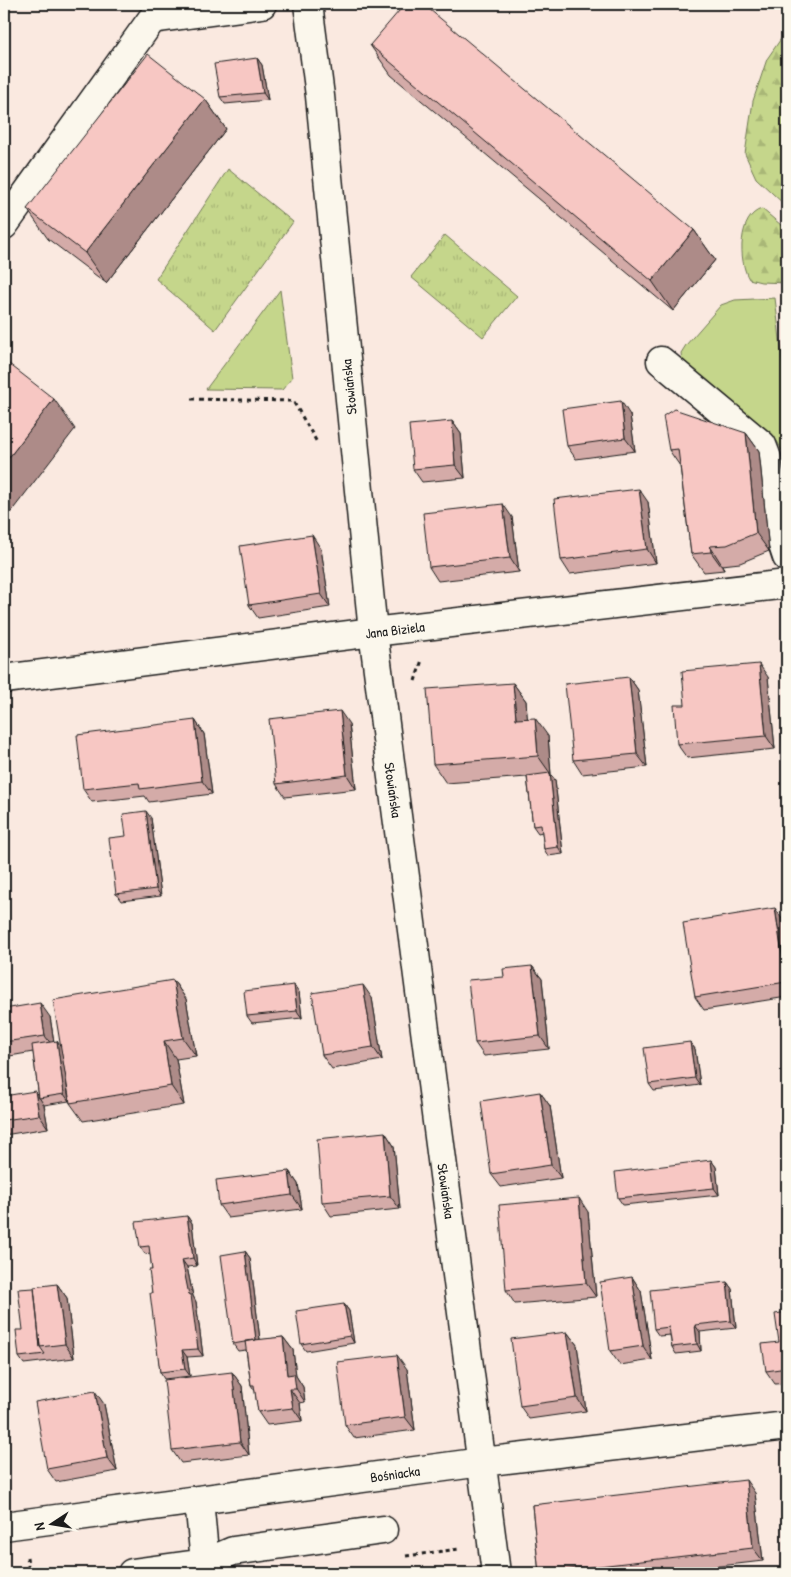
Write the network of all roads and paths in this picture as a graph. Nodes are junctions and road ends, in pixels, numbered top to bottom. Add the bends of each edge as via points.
1 (262, 4) edge
2 (308, 4) edge
3 (4, 225) edge
4 (661, 361) dead end
5 (191, 399) dead end
6 (324, 452) dead end
7 (787, 557) edge
8 (787, 584) edge
9 (373, 632) junction
10 (4, 679) edge
11 (787, 1426) edge
12 (482, 1462) junction
13 (199, 1500) junction
14 (4, 1526) edge
15 (383, 1530) dead end
16 (206, 1568) edge
17 (132, 1573) edge
18 (496, 1573) edge

1 - 3 street via 152,20
2 - 9 street, Słowiańska
4 - 7 street via 762,444 767,458 776,524
5 - 6 path via 292,401
8 - 9 street, Jana Biziela
9 - 10 street, Jana Biziela
9 - 12 street, Słowiańska
11 - 12 street, Bośniacka
12 - 13 street, Bośniacka
12 - 18 street, Słowiańska
13 - 14 street, Bośniacka
13 - 16 street
15 - 16 street via 233,1551
16 - 17 street

